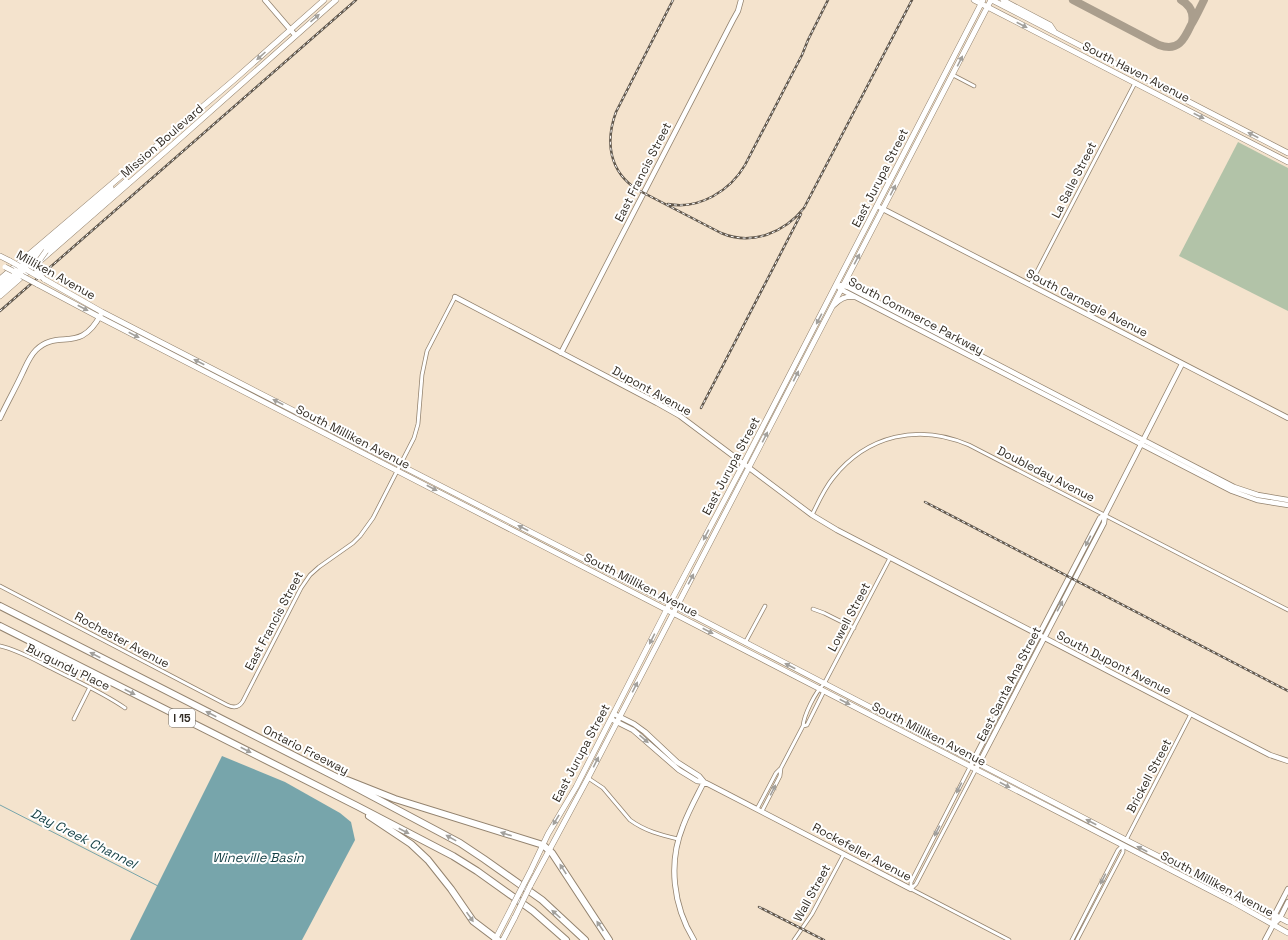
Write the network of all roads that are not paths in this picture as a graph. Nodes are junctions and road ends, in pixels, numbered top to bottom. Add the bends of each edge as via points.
1 (265, 0) edge
2 (324, 0) edge
3 (336, 0) edge
4 (740, 0) edge
5 (974, 0) edge
6 (991, 0) edge
7 (1003, 0) edge
8 (982, 2) edge
9 (987, 6) junction
10 (290, 30) junction
11 (1054, 32) junction
12 (295, 35) junction
13 (953, 74) junction
14 (1135, 83) junction
15 (974, 86) dead end
16 (934, 95) junction
17 (224, 99) junction
18 (925, 129) junction
19 (912, 139) junction
20 (1288, 153) edge
21 (1288, 162) edge
22 (903, 170) junction
23 (127, 171) junction
24 (877, 206) junction
25 (883, 209) junction
26 (45, 248) junction
27 (0, 256) edge
28 (0, 264) edge
29 (22, 268) junction
30 (17, 273) junction
31 (0, 279) edge
32 (44, 280) junction
33 (0, 284) edge
34 (837, 284) junction
35 (1030, 285) junction
36 (842, 287) junction
37 (0, 291) edge
38 (0, 296) edge
39 (455, 297) joint
40 (859, 299) junction
41 (831, 307) junction
42 (102, 312) junction
43 (99, 318) junction
44 (561, 353) junction
45 (1182, 364) junction
46 (232, 382) junction
47 (0, 418) edge
48 (1288, 418) edge
49 (1142, 442) junction
50 (744, 463) junction
51 (400, 465) junction
52 (749, 467) junction
53 (397, 470) junction
54 (1288, 500) edge
55 (1288, 505) edge
56 (812, 515) junction
57 (1105, 515) junction
58 (890, 558) junction
59 (911, 569) joint
60 (0, 586) edge
61 (670, 604) junction
62 (0, 606) edge
63 (765, 606) dead end
64 (677, 607) junction
65 (813, 609) dead end
66 (666, 610) junction
67 (1288, 610) edge
68 (673, 613) junction
69 (0, 626) edge
70 (854, 628) junction
71 (1041, 637) junction
72 (745, 644) junction
73 (0, 646) edge
74 (824, 684) junction
75 (90, 688) junction
76 (822, 690) junction
77 (236, 707) joint
78 (125, 708) dead end
79 (1192, 714) junction
80 (613, 716) junction
81 (74, 719) dead end
82 (618, 719) junction
83 (1288, 761) edge
84 (975, 765) junction
85 (781, 768) junction
86 (336, 778) junction
87 (588, 778) junction
88 (704, 782) junction
89 (357, 806) junction
90 (757, 809) junction
91 (762, 811) junction
92 (678, 839) junction
93 (1126, 840) junction
94 (543, 846) junction
95 (1123, 846) junction
96 (549, 850) junction
97 (844, 854) junction
98 (911, 889) junction
99 (1288, 889) edge
100 (1288, 902) edge
101 (1274, 916) junction
102 (1280, 918) junction
103 (1288, 922) edge
104 (1273, 925) junction
105 (1288, 933) edge
106 (496, 940) edge
107 (503, 940) edge
108 (566, 940) edge
109 (585, 940) edge
110 (609, 940) edge
111 (694, 940) edge
112 (794, 940) edge
113 (1010, 940) edge
114 (1072, 940) edge
115 (1077, 940) edge
116 (1265, 940) edge

1 - 10 street
2 - 10 main road, Mission Boulevard
12 -> 3 main road, Mission Boulevard
4 - 44 street, East Francis Street via 733,20
5 - 8 main road, South Haven Avenue
6 - 9 main road, East Jurupa Street
6 - 11 main road, South Haven Avenue
7 - 11 main road via 1050,25
8 - 9 main road, South Haven Avenue
8 - 16 main road, East Jurupa Street
13 -> 9 main road, East Jurupa Street
9 -> 14 main road, South Haven Avenue
10 - 12 street
10 -> 23 main road, Mission Boulevard
20 -> 11 main road, South Haven Avenue
12 - 17 main road, Mission Boulevard
13 - 15 street
13 - 18 main road, East Jurupa Street
14 -> 21 main road, South Haven Avenue
14 - 35 street, La Salle Street
16 - 18 main road via 934,102 922,126
16 - 19 main road, East Jurupa Street
17 - 26 main road
17 - 38 main road, Mission Boulevard
18 - 22 main road, East Jurupa Street
19 - 22 main road via 914,144
19 - 24 main road, East Jurupa Street
25 -> 22 main road, East Jurupa Street
23 - 26 main road
23 - 31 main road, Mission Boulevard
24 - 25 street, South Carnegie Avenue
24 - 34 main road, East Jurupa Street
25 - 35 street, South Carnegie Avenue
36 -> 25 main road, East Jurupa Street
26 - 29 main road, bridge
26 - 32 main road, bridge via 36,265 37,272
27 - 29 main road, Milliken Avenue, bridge
28 - 30 main road, South Milliken Avenue, bridge
29 - 30 main road
29 - 32 main road, Milliken Avenue, bridge
30 - 33 main road
30 - 37 main road
30 -> 43 main road, South Milliken Avenue, bridge
32 - 42 main road, Milliken Avenue
34 - 36 street, South Commerce Parkway
34 -> 50 main road, East Jurupa Street
35 - 45 street, South Carnegie Avenue
36 - 40 street, South Commerce Parkway
36 - 41 main road, East Jurupa Street
36 - 49 street, South Commerce Parkway
39 - 44 street, Dupont Avenue
39 - 51 street, East Francis Street via 428,351 422,375 418,424
40 - 41 street via 846,297
40 - 49 street, South Commerce Parkway
52 -> 41 main road, East Jurupa Street
42 - 43 street
46 -> 42 main road, South Milliken Avenue
43 -> 46 main road, South Milliken Avenue
43 - 47 street via 84,336 50,342 35,351
44 - 50 street, Dupont Avenue via 680,416
45 - 48 street, South Carnegie Avenue
45 - 49 street, East Santa Ana Street
51 -> 46 main road, South Milliken Avenue
46 - 53 main road, South Milliken Avenue
49 - 54 street, South Commerce Parkway via 1234,486 1258,495
49 - 55 street, South Commerce Parkway via 1232,491 1257,500
49 - 57 street, East Santa Ana Street
50 - 52 street, Dupont Avenue
50 -> 61 main road, East Jurupa Street
51 - 53 street, East Francis Street
61 -> 51 main road, South Milliken Avenue
52 - 56 street, Dupont Avenue
64 -> 52 main road, East Jurupa Street
53 -> 66 main road, South Milliken Avenue
53 - 77 street, East Francis Street via 373,518 360,536 319,567 301,588 244,701
56 - 57 street, Doubleday Avenue via 832,480 857,454 889,439 924,434 947,436 970,445
56 - 58 street, Dupont Avenue
57 - 67 street, Doubleday Avenue
57 - 71 street, East Santa Ana Street via 1100,518
58 - 59 street, Dupont Avenue
58 - 70 street, Lowell Street
59 - 71 street, South Dupont Avenue
60 - 77 street, Rochester Avenue via 226,705
61 - 64 main road, South Milliken Avenue
61 - 66 main road, East Jurupa Street
86 -> 62 highway, Ontario Freeway / I 15
63 - 72 street
64 - 68 main road, East Jurupa Street
64 - 72 main road, South Milliken Avenue
65 - 70 street
66 - 68 main road, South Milliken Avenue
66 -> 80 main road, East Jurupa Street
68 -> 76 main road, South Milliken Avenue
82 -> 68 main road, East Jurupa Street
69 -> 89 highway, I 15
70 - 74 street, Lowell Street
71 - 79 street, South Dupont Avenue
71 - 84 street, East Santa Ana Street
74 -> 72 main road, South Milliken Avenue
73 - 75 street, Burgundy Place via 17,651
74 - 76 street, Lowell Street
74 - 84 main road, South Milliken Avenue
75 - 78 street, Burgundy Place
75 - 81 street
76 -> 84 main road, South Milliken Avenue
76 - 85 street, Lowell Street
79 - 83 street, South Dupont Avenue via 1270,755
79 - 93 street, Brickell Street
80 - 82 street, Rockefeller Avenue
80 -> 94 main road, East Jurupa Street
87 -> 82 main road, East Jurupa Street
82 - 88 street, Rockefeller Avenue via 679,770 696,781
93 -> 84 main road, South Milliken Avenue
84 -> 95 main road, South Milliken Avenue
84 - 98 street, East Santa Ana Street via 916,884
84 -> 98 street, East Santa Ana Street via 911,882
85 - 90 street, Lowell Street
91 -> 85 street, Lowell Street via 780,776
94 -> 86 highway via 395,799 349,780
109 -> 86 highway, Ontario Freeway / I 15 via 542,900 460,843
87 - 92 street via 603,788 630,820 653,833
87 - 96 main road, East Jurupa Street
88 - 90 street, Rockefeller Avenue
88 - 92 street via 686,816
89 -> 106 highway via 411,844 428,860 473,921
89 -> 108 highway, I 15 via 477,871 533,911
90 - 91 street, Rockefeller Avenue
91 - 97 street, Rockefeller Avenue
92 - 111 street via 674,868 677,898 684,921
93 - 95 street, Brickell Street
101 -> 93 main road, South Milliken Avenue
94 - 96 highway
94 - 106 main road, East Jurupa Street, bridge
95 - 104 main road, South Milliken Avenue
95 -> 114 street, Brickell Street via 1118,850
95 - 115 street, Brickell Street via 1123,852
96 - 107 main road, East Jurupa Street, bridge
110 -> 96 highway
97 - 98 street, Rockefeller Avenue
97 - 112 street, Wall Street via 812,914
98 - 113 street, Rockefeller Avenue
99 - 101 street
100 - 102 street
101 - 102 main road, South Milliken Avenue
101 - 104 street
102 - 103 main road, South Milliken Avenue
102 - 104 street
104 - 105 main road, South Milliken Avenue
104 - 116 street

